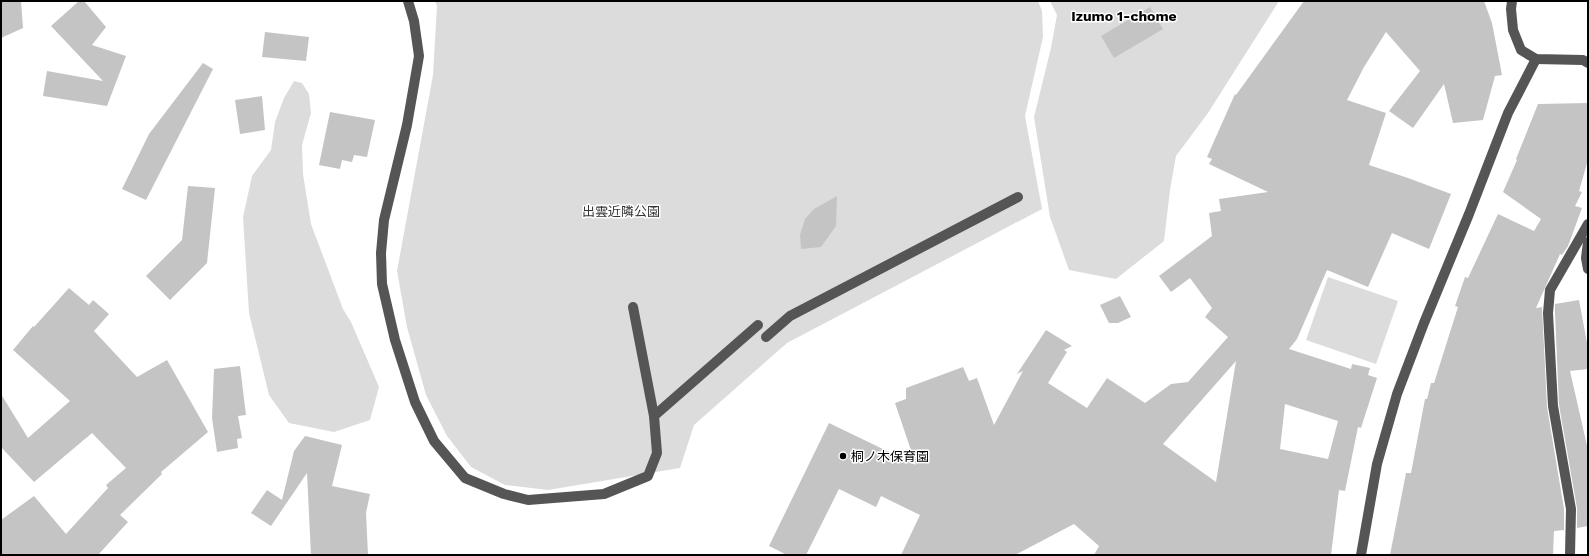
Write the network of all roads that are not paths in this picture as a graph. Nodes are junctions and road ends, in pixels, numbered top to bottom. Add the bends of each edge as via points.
1 (408, 1) edge
2 (1512, 1) edge
3 (1536, 59) junction
4 (1588, 63) edge
5 (1018, 197) dead end
6 (1588, 224) edge
7 (1588, 242) edge
8 (1588, 269) edge
9 (633, 307) dead end
10 (758, 324) dead end
11 (766, 337) dead end
12 (654, 416) junction
13 (1361, 555) edge
14 (1570, 555) edge

1 - 12 street via 419,56 407,125 384,220 382,284 395,340 415,402 434,441 465,478 504,494 528,500 604,494 648,476 656,453
2 - 3 street via 1513,30 1522,50
3 - 4 street via 1583,60
3 - 13 street via 1508,113 1398,394 1377,464
5 - 11 street via 790,316
6 - 14 street via 1550,290 1548,313 1553,406 1571,509
7 - 8 street
9 - 12 street
10 - 12 street

